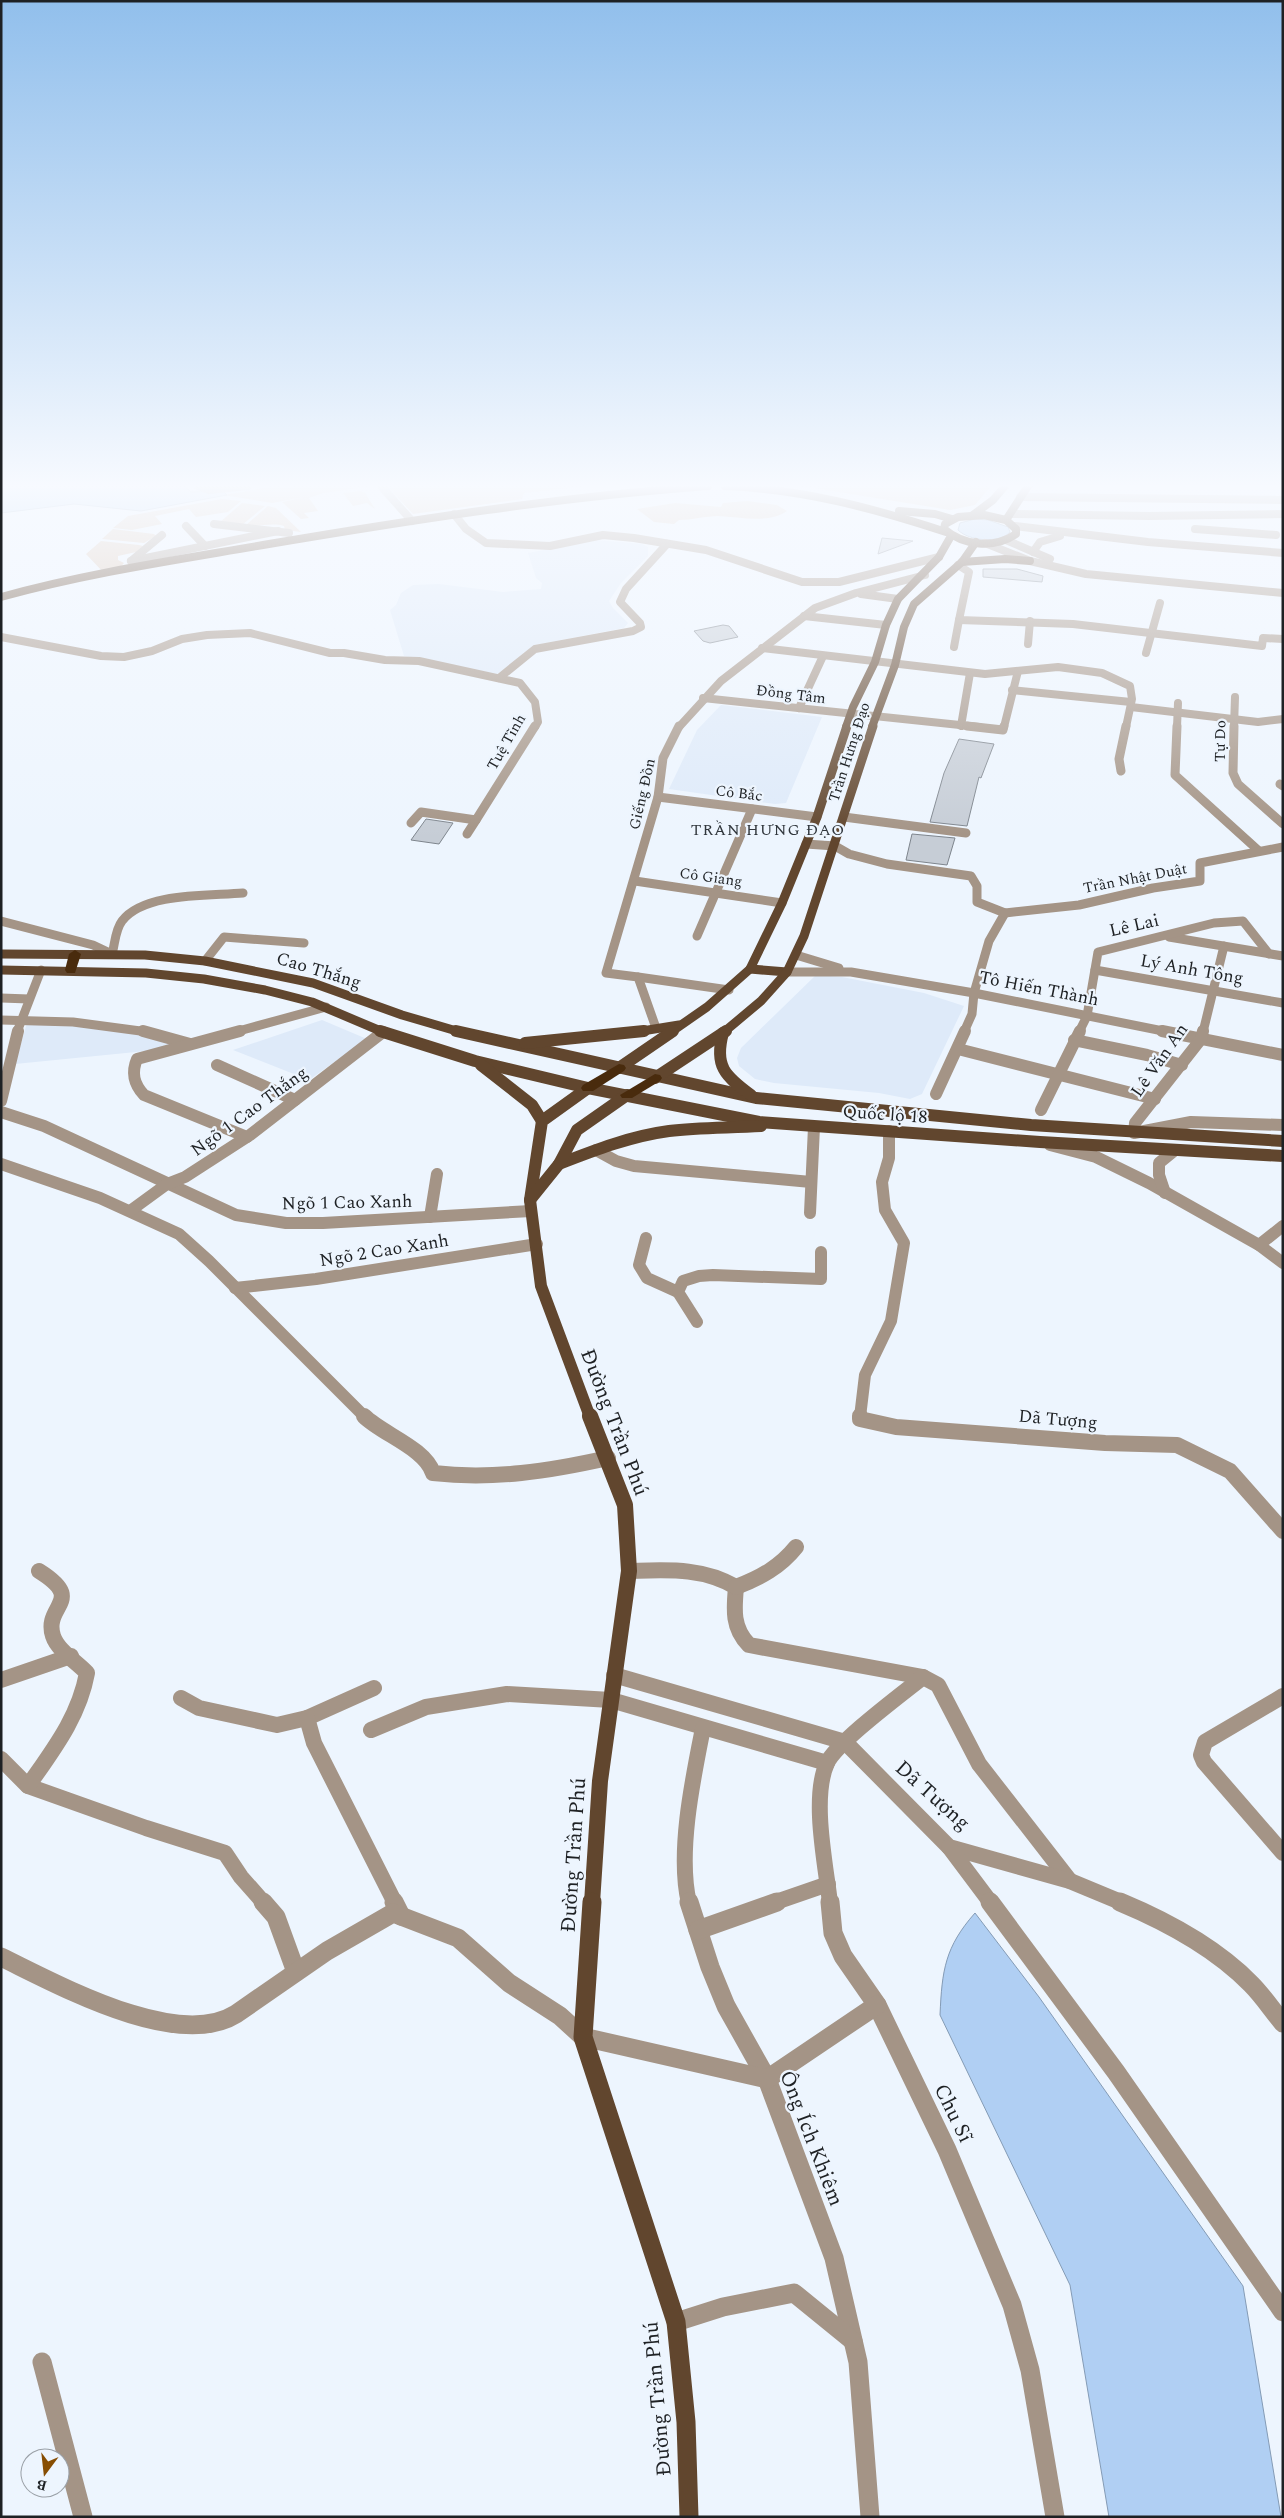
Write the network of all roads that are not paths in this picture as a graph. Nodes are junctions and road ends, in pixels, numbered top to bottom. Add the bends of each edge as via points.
1 (1160, 603) dead end
2 (621, 604) edge
3 (827, 604) edge
4 (896, 604) edge
5 (915, 604) edge
6 (962, 604) edge
7 (804, 616) junction
8 (959, 620) junction
9 (1030, 622) junction
10 (886, 625) junction
11 (1152, 633) junction
12 (1, 637) edge
13 (1283, 639) edge
14 (1028, 644) dead end
15 (954, 647) dead end
16 (762, 648) junction
17 (1146, 653) dead end
18 (823, 656) junction
19 (875, 662) junction
20 (895, 665) junction
21 (1018, 671) junction
22 (970, 673) junction
23 (499, 678) junction
24 (1012, 690) junction
25 (1235, 697) dead end
26 (703, 698) junction
27 (1131, 705) junction
28 (799, 708) junction
29 (1178, 708) junction
30 (850, 714) junction
31 (876, 716) junction
32 (1234, 718) junction
33 (1283, 719) edge
34 (961, 726) junction
35 (1121, 771) dead end
36 (658, 797) junction
37 (752, 809) junction
38 (817, 817) junction
39 (844, 817) junction
40 (476, 820) junction
41 (411, 822) dead end
42 (1283, 824) edge
43 (467, 834) dead end
44 (966, 834) dead end
45 (806, 844) junction
46 (835, 846) junction
47 (1283, 847) edge
48 (1259, 851) junction
49 (635, 881) junction
50 (716, 892) junction
51 (243, 893) dead end
52 (782, 903) junction
53 (1005, 913) junction
54 (1, 921) edge
55 (697, 936) dead end
56 (1164, 936) junction
57 (304, 943) dead end
58 (1224, 946) junction
59 (1, 954) edge
60 (75, 954) junction
61 (112, 954) junction
62 (1269, 954) junction
63 (796, 955) junction
64 (1283, 956) edge
65 (205, 961) junction
66 (750, 969) junction
67 (1, 970) edge
68 (42, 970) junction
69 (71, 970) junction
70 (1095, 970) junction
71 (787, 972) junction
72 (851, 972) junction
73 (638, 977) junction
74 (729, 990) junction
75 (1213, 990) junction
76 (974, 993) junction
77 (1, 998) edge
78 (29, 998) junction
79 (1283, 1002) edge
80 (326, 1007) junction
81 (1087, 1016) junction
82 (1, 1020) edge
83 (20, 1020) junction
84 (681, 1024) junction
85 (656, 1028) junction
86 (383, 1032) junction
87 (723, 1033) junction
88 (481, 1038) junction
89 (1201, 1038) junction
90 (1074, 1040) junction
91 (190, 1044) junction
92 (958, 1049) junction
93 (1283, 1055) edge
94 (475, 1061) junction
95 (217, 1065) dead end
96 (1182, 1065) junction
97 (619, 1068) junction
98 (1058, 1073) junction
99 (655, 1078) junction
100 (588, 1088) junction
101 (936, 1094) dead end
102 (627, 1095) junction
103 (2, 1098) edge
104 (756, 1098) junction
105 (1155, 1099) junction
106 (295, 1100) junction
107 (1041, 1110) dead end
108 (1, 1112) edge
109 (542, 1122) junction
110 (790, 1125) junction
111 (1283, 1125) edge
112 (814, 1127) junction
113 (889, 1131) junction
114 (1134, 1133) junction
115 (1197, 1134) junction
116 (1283, 1134) edge
117 (247, 1137) junction
118 (1283, 1141) edge
119 (1040, 1142) junction
120 (596, 1150) junction
121 (1178, 1150) junction
122 (1202, 1155) junction
123 (1283, 1156) edge
124 (1283, 1162) edge
125 (1, 1164) edge
126 (559, 1164) junction
127 (437, 1174) dead end
128 (812, 1182) junction
129 (171, 1183) junction
130 (1166, 1193) junction
131 (530, 1206) junction
132 (130, 1212) junction
133 (810, 1213) dead end
134 (430, 1217) junction
135 (1283, 1226) edge
136 (646, 1238) dead end
137 (537, 1244) junction
138 (1259, 1245) junction
139 (821, 1252) dead end
140 (1283, 1263) edge
141 (235, 1288) junction
142 (678, 1292) junction
143 (697, 1322) dead end
144 (608, 1458) junction
145 (1283, 1530) edge
146 (796, 1547) dead end
147 (40, 1571) dead end
148 (629, 1571) junction
149 (736, 1587) junction
150 (71, 1656) junction
151 (614, 1675) junction
152 (923, 1677) junction
153 (1, 1680) edge
154 (374, 1688) dead end
155 (1283, 1696) edge
156 (181, 1698) dead end
157 (611, 1700) junction
158 (307, 1718) junction
159 (703, 1728) junction
160 (370, 1730) dead end
161 (845, 1742) junction
162 (1, 1759) edge
163 (827, 1763) junction
164 (28, 1786) junction
165 (949, 1847) junction
166 (1282, 1851) edge
167 (1070, 1881) junction
168 (828, 1884) junction
169 (400, 1916) junction
170 (698, 1930) junction
171 (1, 1957) edge
172 (296, 1972) junction
173 (876, 2005) junction
174 (1283, 2023) edge
175 (583, 2038) junction
176 (767, 2079) junction
177 (1283, 2312) edge
178 (676, 2322) junction
179 (853, 2341) junction
180 (42, 2362) dead end
181 (83, 2517) edge
182 (689, 2517) edge
183 (870, 2517) edge
184 (1055, 2517) edge

1 - 11 street
2 - 23 street via 642,627 536,649
3 - 7 street, Giếng Đồn
4 - 10 main road, Trần Hưng Đạo
5 - 20 main road, Trần Hưng Đạo via 904,627
6 - 8 street
7 - 10 street
7 - 16 street, Giếng Đồn
8 - 9 street via 995,618
8 - 15 street
9 - 11 street via 1106,626
9 - 14 street
10 - 19 main road, Trần Hưng Đạo
11 - 13 street via 1262,646 1262,638
11 - 17 street
12 - 23 street via 124,658 182,639 250,633 330,653 419,661
16 - 18 street
16 - 26 street, Giếng Đồn
18 - 19 street
18 - 28 street
19 - 20 street
19 - 30 main road, Trần Hưng Đạo
20 - 22 street
20 - 31 main road, Trần Hưng Đạo
21 - 22 street
21 - 24 street
21 - 27 street via 1058,667 1102,673 1130,686
22 - 34 street
23 - 40 street, Tuệ Tĩnh via 520,684 528,692 535,702 538,722
24 - 27 street
24 - 34 street, Đồng Tâm via 1003,730
25 - 32 street, Tự Do
26 - 28 street, Đồng Tâm
26 - 36 street, Giếng Đồn via 681,723 663,758
27 - 29 street
27 - 35 street via 1119,759
28 - 30 street, Đồng Tâm
29 - 32 street
29 - 48 street via 1175,775
30 - 31 street, Đồng Tâm
30 - 38 main road, Trần Hưng Đạo
31 - 34 street, Đồng Tâm
31 - 39 main road, Trần Hưng Đạo
32 - 33 street via 1258,722
32 - 42 street, Tự Do via 1233,773 1238,784
36 - 37 street, Cô Bắc
36 - 49 street, Giếng Đồn
37 - 38 street, Cô Bắc
37 - 50 street
38 - 45 main road, Trần Hưng Đạo
39 - 44 street
39 - 46 main road, Trần Hưng Đạo
40 - 41 street via 420,812
40 - 43 street
45 - 46 street
45 - 52 main road, Trần Hưng Đạo
46 - 53 street via 849,854 887,864 971,876 977,886 977,902
46 - 63 main road, Trần Hưng Đạo
47 - 48 street, Trần Nhật Duật
48 - 53 street, Trần Nhật Duật via 1200,863 1200,881 1079,904
49 - 50 street, Cô Giang
49 - 73 street, Giếng Đồn via 606,973
50 - 52 street, Cô Giang
50 - 55 street
51 - 61 street via 166,900 139,908 121,922
52 - 66 main road, Trần Hưng Đạo
53 - 76 street via 989,941
54 - 61 street via 92,945
56 - 58 street
56 - 62 street, Lê Lai via 1228,919 1243,921
56 - 70 street, Lê Lai via 1098,952
57 - 65 street via 224,937
58 - 62 street
58 - 75 street, Lê Văn An
59 - 60 main road, Cao Thắng
60 - 61 main road, Cao Thắng
60 - 69 highway
61 - 65 main road, Cao Thắng
62 - 64 street
63 - 71 main road, Trần Hưng Đạo
63 - 72 street
65 - 88 main road, Cao Thắng via 313,983 402,1015
66 - 71 main road
66 - 74 main road, Trần Hưng Đạo
67 - 68 main road, Cao Thắng
68 - 69 main road, Cao Thắng
68 - 78 street
69 - 80 main road, Cao Thắng via 204,979 265,990
70 - 75 street, Lý Anh Tông
70 - 81 street, Lê Lai
71 - 72 street, Tô Hiến Thành
71 - 87 main road, Trần Hưng Đạo via 761,1001
72 - 76 street, Tô Hiến Thành
73 - 74 street
73 - 85 street
74 - 84 main road, Trần Hưng Đạo
75 - 79 street, Lý Anh Tông
75 - 89 street, Lê Văn An
76 - 81 street, Tô Hiến Thành
76 - 92 street via 972,1014
77 - 78 street
78 - 83 street
80 - 86 main road, Cao Thắng
80 - 91 street
81 - 89 street, Tô Hiến Thành
81 - 90 street, Lê Lai
82 - 83 street
83 - 91 street via 102,1024 171,1037
83 - 103 street
84 - 85 main road
84 - 97 main road, Trần Hưng Đạo
85 - 88 main road via 535,1044
86 - 94 main road, Cao Thắng
86 - 106 street, Ngõ 1 Cao Thắng
87 - 99 main road, Trần Hưng Đạo
87 - 104 main road via 718,1052 720,1065 729,1079
88 - 97 main road, Cao Thắng
89 - 93 street, Tô Hiến Thành
89 - 96 street, Lê Văn An
90 - 96 street via 1129,1050
90 - 98 street, Lê Lai
91 - 117 street via 137,1059 133,1066 138,1090
92 - 98 street
92 - 101 street
94 - 100 main road, Cao Thắng
94 - 109 main road via 526,1099
95 - 106 street
96 - 105 street, Lê Văn An
97 - 99 main road, Quốc lộ 18
97 - 100 highway
98 - 105 street
98 - 107 street, Lê Lai
99 - 102 highway
99 - 104 main road, Quốc lộ 18
100 - 102 main road, Quốc lộ 18
100 - 109 main road
102 - 110 main road, Quốc lộ 18 via 759,1122
102 - 126 main road via 577,1130
104 - 114 main road, Quốc lộ 18
105 - 114 street, Lê Văn An via 1134,1123
106 - 117 street, Ngõ 1 Cao Thắng
108 - 129 street, Ngõ 1 Cao Xanh via 44,1126
109 - 131 main road, Đường Trần Phú
110 - 112 main road, Quốc lộ 18
110 - 120 main road via 668,1131
111 - 114 street via 1190,1122
112 - 113 main road, Quốc lộ 18
112 - 128 street
113 - 119 main road, Quốc lộ 18
113 - 145 street, Dã Tượng via 889,1158 882,1182 885,1210 904,1242 891,1321 865,1375 860,1419 896,1427 1105,1443 1177,1445 1230,1471
114 - 115 main road, Quốc lộ 18
115 - 116 main road, Quốc lộ 18
115 - 118 main road, Quốc lộ 18
117 - 129 street, Ngõ 1 Cao Thắng
119 - 121 main road, Quốc lộ 18
119 - 130 street via 1096,1158
120 - 126 main road
120 - 128 street via 616,1162 634,1166
121 - 122 main road, Quốc lộ 18
121 - 130 street via 1159,1163 1159,1175
122 - 123 main road, Quốc lộ 18
122 - 124 main road, Quốc lộ 18
125 - 132 street via 100,1198
126 - 131 main road
127 - 134 street
128 - 133 street
129 - 132 street, Ngõ 1 Cao Thắng
129 - 134 street, Ngõ 1 Cao Xanh via 236,1215 268,1221 361,1222
130 - 138 street
131 - 134 street, Ngõ 1 Cao Xanh
131 - 137 main road, Đường Trần Phú
132 - 141 street via 179,1234
135 - 138 street
136 - 142 street via 639,1264 648,1278
137 - 141 street, Ngõ 2 Cao Xanh
137 - 144 main road, Đường Trần Phú via 541,1286 576,1384
138 - 140 street
139 - 142 street via 821,1279 699,1276 683,1281
141 - 144 street via 371,1422 420,1454 430,1464 433,1473 466,1476 537,1471
142 - 143 street
144 - 148 main road, Đường Trần Phú via 624,1505
146 - 149 street via 787,1560 774,1569
147 - 150 street via 54,1578 63,1593 52,1634 59,1647
148 - 149 street via 697,1571 722,1577
148 - 151 main road, Đường Trần Phú
149 - 152 street via 735,1624 740,1638 749,1644
150 - 153 street
150 - 164 street via 87,1673 85,1689 64,1732
151 - 157 main road, Đường Trần Phú
151 - 161 street, Dã Tượng
152 - 161 street, Chu Sĩ
152 - 167 street via 938,1685 979,1764
154 - 158 street
155 - 166 street via 1205,1742 1201,1755
156 - 158 street via 199,1708 276,1725
157 - 159 street
157 - 160 street via 507,1694 426,1706
157 - 175 main road, Đường Trần Phú via 600,1781
158 - 169 street via 314,1743
159 - 163 street
159 - 170 street, Ông Ích Khiêm via 687,1830 688,1899
161 - 163 street, Chu Sĩ
161 - 165 street, Dã Tượng
162 - 164 street
163 - 168 street, Chu Sĩ via 820,1813
164 - 172 street via 225,1853 241,1878 276,1917
165 - 167 street, Dã Tượng
165 - 177 street via 1116,2072
167 - 174 street, Dã Tượng via 1188,1935 1251,1984
168 - 170 street
168 - 173 street, Chu Sĩ via 833,1933 843,1956
169 - 172 street via 393,1913 362,1928
169 - 175 street via 458,1938 508,1983 560,2016
170 - 176 street, Ông Ích Khiêm via 706,1960 745,2044
171 - 172 street via 72,1992 133,2014 186,2025 222,2022
173 - 176 street
173 - 184 street, Chu Sĩ via 948,2150 1012,2306 1030,2370
175 - 176 street
175 - 178 main road, Đường Trần Phú
176 - 179 street, Ông Ích Khiêm via 834,2258
178 - 179 street via 722,2307 794,2293
178 - 182 main road, Đường Trần Phú via 686,2422
179 - 183 street, Ông Ích Khiêm via 858,2362
180 - 181 street

